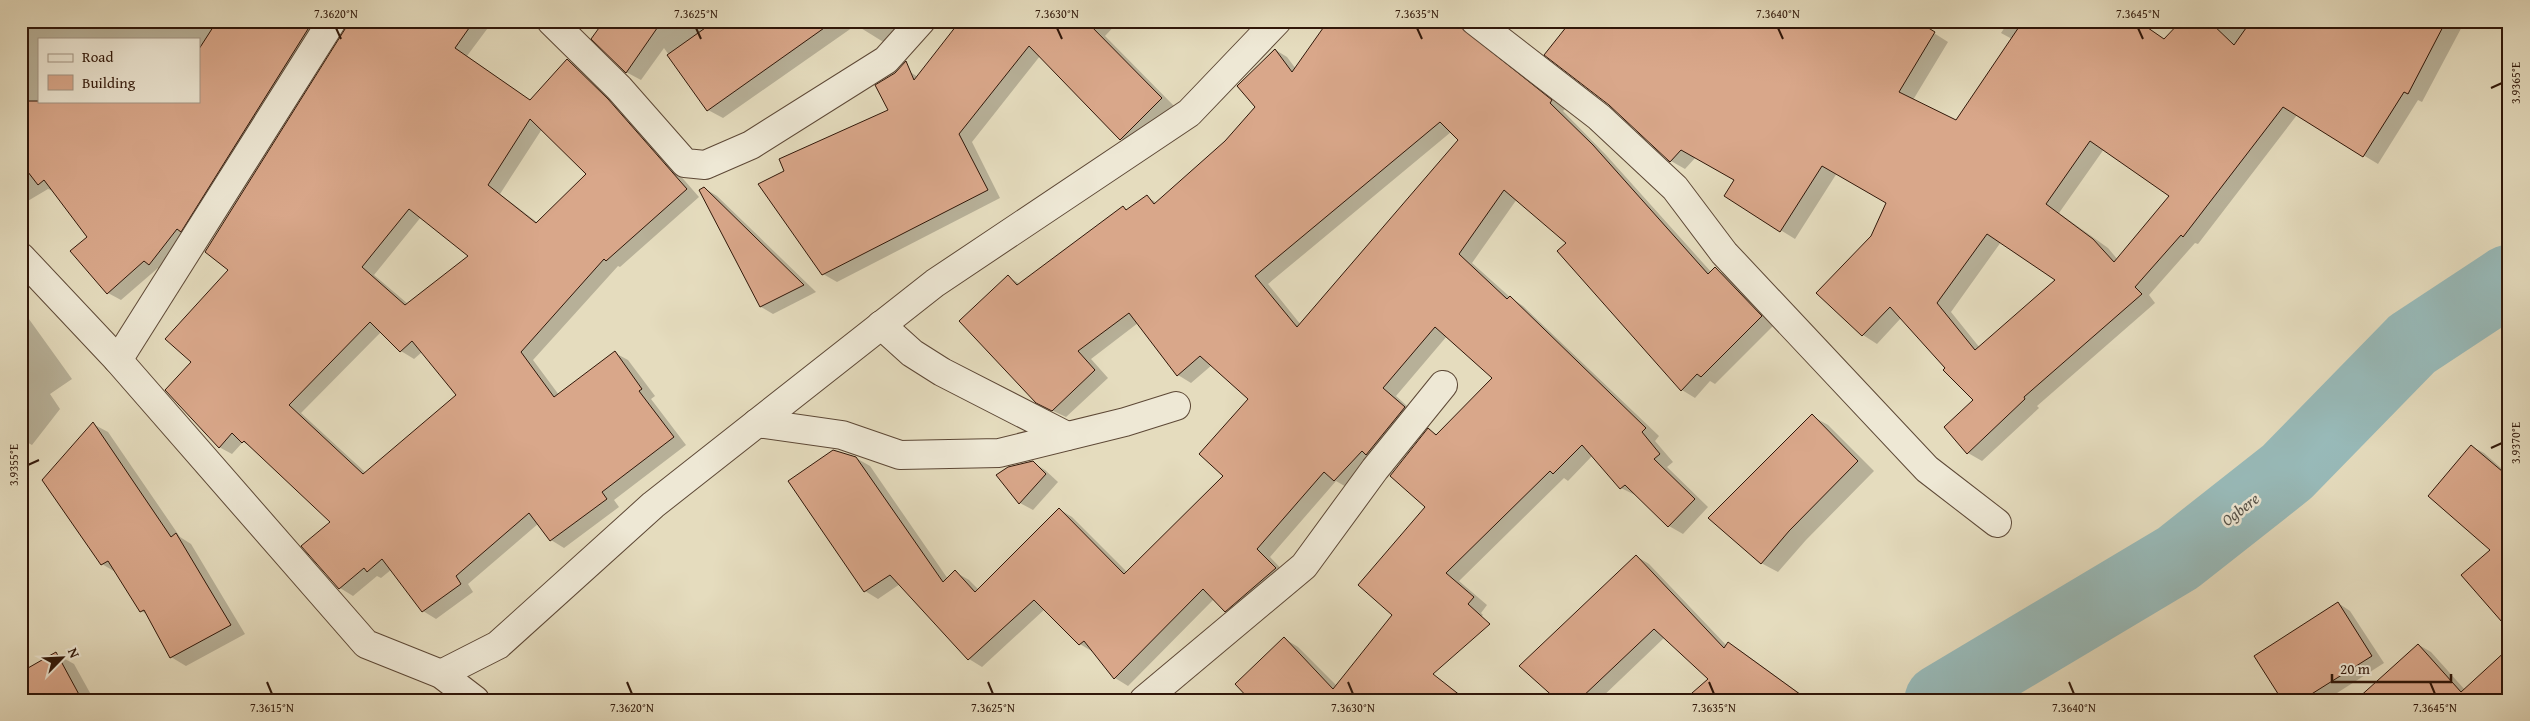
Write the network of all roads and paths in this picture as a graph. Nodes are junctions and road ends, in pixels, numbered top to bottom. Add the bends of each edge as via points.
1 (332, 21) edge
2 (552, 21) edge
3 (921, 21) edge
4 (1277, 21) edge
5 (1475, 21) edge
6 (21, 257) edge
7 (882, 325) junction
8 (118, 360) junction
9 (1443, 385) dead end
10 (1176, 406) dead end
11 (757, 423) junction
12 (1067, 436) junction
13 (1997, 522) dead end
14 (441, 674) junction
15 (474, 700) edge
16 (1144, 700) edge

1 - 8 street
2 - 3 street via 619,88 685,164 705,166 751,145 886,60
4 - 7 street via 1189,113 935,282
5 - 13 street via 1599,117 1675,188 1724,252 1927,469
6 - 8 street
7 - 11 street
7 - 12 street via 912,353 942,372
8 - 14 street via 366,644
9 - 16 street via 1374,469 1304,566
10 - 12 street
11 - 12 street via 842,435 900,455 1000,453
11 - 14 street via 653,505 498,646
14 - 15 street

